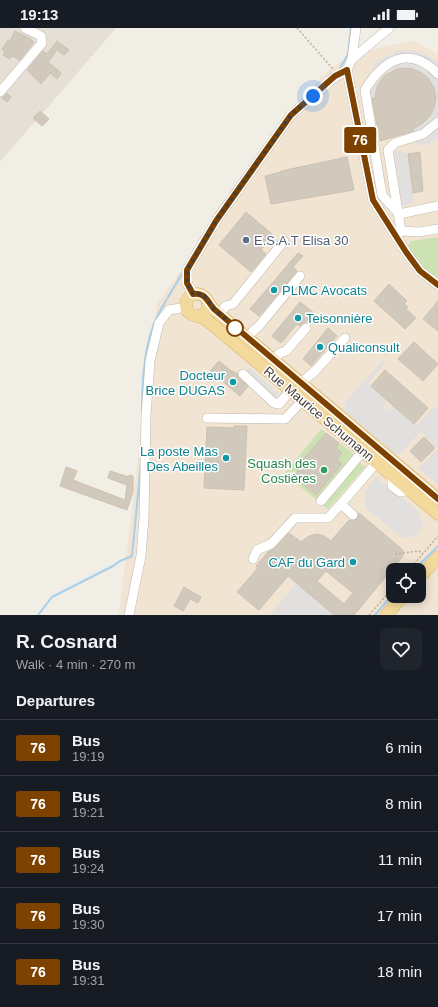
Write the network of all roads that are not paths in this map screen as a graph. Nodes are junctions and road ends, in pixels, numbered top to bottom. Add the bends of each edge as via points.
1 (25, 28) edge
2 (356, 28) edge
3 (389, 28) edge
4 (352, 59) junction
5 (347, 70) junction
6 (438, 74) edge
7 (0, 92) edge
8 (438, 122) edge
9 (438, 206) edge
10 (399, 214) junction
11 (438, 229) edge
12 (398, 233) junction
13 (284, 241) dead end
14 (300, 276) dead end
15 (438, 285) edge
16 (193, 294) junction
17 (208, 303) junction
18 (186, 307) junction
19 (219, 314) junction
20 (199, 316) junction
21 (306, 328) dead end
22 (248, 338) junction
23 (345, 338) dead end
24 (273, 360) junction
25 (243, 374) dead end
26 (301, 384) junction
27 (290, 391) junction
28 (302, 401) junction
29 (207, 418) dead end
30 (363, 451) junction
31 (376, 463) junction
32 (438, 499) edge
33 (321, 501) dead end
34 (341, 504) junction
35 (438, 514) edge
36 (353, 515) dead end
37 (253, 559) dead end
38 (437, 560) edge
39 (426, 571) edge
40 (397, 603) edge
41 (129, 615) edge
42 (386, 615) edge

1 - 7 street via 41,36 42,43
2 - 4 street
3 - 4 street
4 - 5 street
5 - 12 street via 373,200
5 - 16 street via 291,115 216,221 187,270 187,283
6 - 10 street via 419,60 404,58 386,64 371,79 365,90 382,194
8 - 10 street via 423,134 395,143 388,150
9 - 10 street
10 - 12 street
11 - 12 street
12 - 15 street via 406,252 420,271
13 - 19 street via 233,304 226,306
14 - 22 street
16 - 17 main road via 204,295
16 - 18 main road via 187,299
17 - 19 main road, Rue Maurice Schumann
17 - 20 main road via 207,310
18 - 20 main road via 191,314
18 - 41 street via 169,310 159,323 150,360 141,556
19 - 22 main road, Rue Maurice Schumann
20 - 27 main road, Rue Maurice Schumann
21 - 24 street via 286,351
22 - 24 main road, Rue Maurice Schumann
23 - 26 street
24 - 26 main road, Rue Maurice Schumann
25 - 27 street via 274,403 279,404
26 - 32 main road, Rue Maurice Schumann
27 - 28 main road, Rue Maurice Schumann
28 - 29 street via 285,419
28 - 30 main road, Rue Maurice Schumann
30 - 31 main road, Rue Maurice Schumann
30 - 33 street
31 - 34 street
31 - 35 main road, Rue Maurice Schumann
34 - 36 street
34 - 37 street via 328,518 295,518 271,544 257,550
38 - 39 main road
40 - 42 main road

